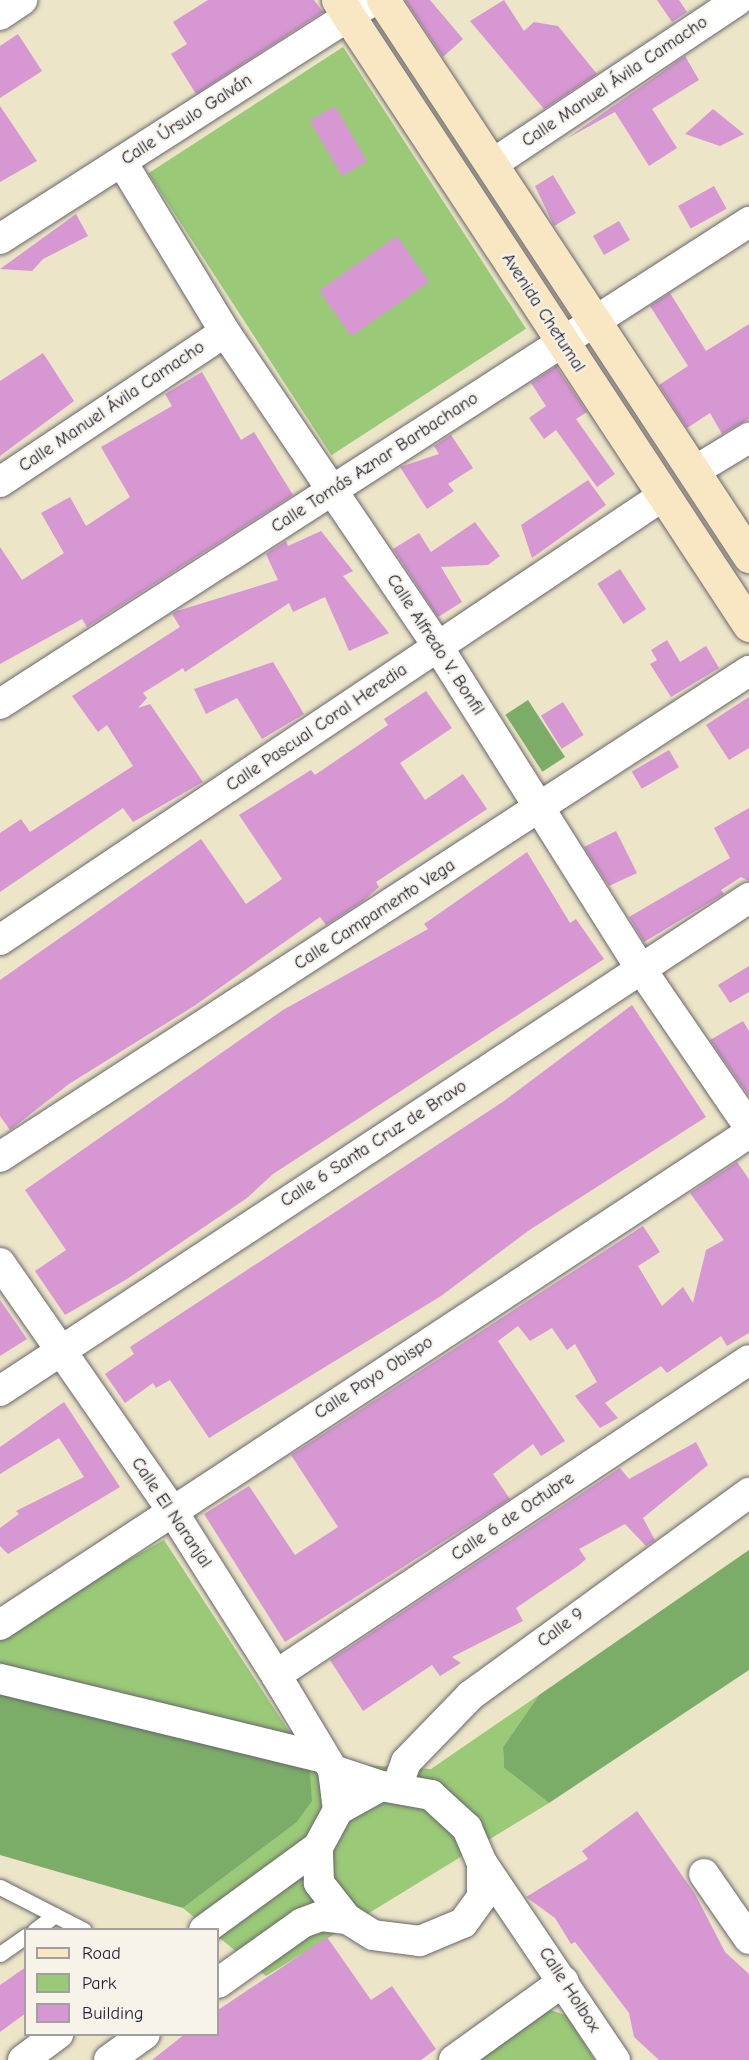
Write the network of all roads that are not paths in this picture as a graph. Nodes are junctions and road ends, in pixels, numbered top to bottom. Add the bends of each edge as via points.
1 (22, 0) edge
2 (382, 0) edge
3 (738, 0) edge
4 (354, 6) edge
5 (0, 15) edge
6 (122, 162) junction
7 (491, 165) junction
8 (749, 222) edge
9 (0, 239) edge
10 (594, 322) junction
11 (225, 332) junction
12 (562, 342) junction
13 (749, 438) edge
14 (693, 472) junction
15 (0, 482) edge
16 (333, 490) junction
17 (663, 495) junction
18 (749, 556) edge
19 (749, 625) edge
20 (438, 647) junction
21 (749, 670) edge
22 (0, 704) edge
23 (540, 808) junction
24 (749, 898) edge
25 (0, 940) edge
26 (641, 969) junction
27 (749, 1126) edge
28 (749, 1133) edge
29 (0, 1157) edge
30 (0, 1263) edge
31 (58, 1352) junction
32 (749, 1360) edge
33 (0, 1391) edge
34 (749, 1492) edge
35 (171, 1509) junction
36 (0, 1625) edge
37 (276, 1675) junction
38 (0, 1679) edge
39 (328, 1764) junction
40 (389, 1786) junction
41 (338, 1810) junction
42 (318, 1847) junction
43 (482, 1863) junction
44 (704, 1874) dead end
45 (0, 1887) edge
46 (55, 1915) junction
47 (347, 1919) junction
48 (523, 1920) junction
49 (462, 1923) junction
50 (36, 1928) edge
51 (82, 1928) edge
52 (205, 1928) edge
53 (24, 1937) edge
54 (749, 1939) edge
55 (0, 1954) edge
56 (564, 1981) junction
57 (219, 1982) edge
58 (55, 2036) edge
59 (142, 2036) edge
60 (23, 2060) edge
61 (109, 2060) edge
62 (454, 2060) edge
63 (615, 2060) edge

1 - 5 street
2 - 7 main road, Avenida Chetumal
3 - 7 street, Calle Manuel Ávila Camacho
4 - 6 street, Calle Úrsulo Galván
4 - 12 main road, Avenida Chetumal
6 - 9 street, Calle Úrsulo Galván
6 - 11 street, Calle Alfredo V. Bonfil
7 - 10 main road, Avenida Chetumal
8 - 10 street, Calle Tomás Aznar Barbachano
10 - 12 street, Calle Tomás Aznar Barbachano
10 - 14 main road, Avenida Chetumal
11 - 15 street, Calle Manuel Ávila Camacho
11 - 16 street, Calle Alfredo V. Bonfil
12 - 16 street, Calle Tomás Aznar Barbachano
12 - 17 main road, Avenida Chetumal
13 - 14 street
14 - 18 main road, Avenida Chetumal
16 - 20 street, Calle Alfredo V. Bonfil
16 - 22 street, Calle Tomás Aznar Barbachano
17 - 19 main road, Avenida Chetumal
17 - 20 street, Calle Pascual Coral Heredia
20 - 23 street, Calle Alfredo V. Bonfil
20 - 25 street, Calle Pascual Coral Heredia
21 - 23 street, Calle Campamento Vega
23 - 26 street, Calle Alfredo V. Bonfil
23 - 29 street, Calle Campamento Vega
24 - 26 street, Calle 6 Santa Cruz de Bravo
26 - 27 street, Calle Alfredo V. Bonfil
26 - 31 street, Calle 6 Santa Cruz de Bravo
28 - 35 street, Calle Payo Obispo
30 - 31 street, Calle El Naranjal
31 - 33 street, Calle 6 Santa Cruz de Bravo
31 - 35 street, Calle El Naranjal
32 - 37 street, Calle 6 de Octubre
34 - 40 street, Calle 9 via 471,1695 406,1762
35 - 36 street, Calle Payo Obispo
35 - 37 street, Calle El Naranjal
37 - 39 street, Calle El Naranjal
38 - 39 street
39 - 40 street
39 - 41 street
40 - 41 street
40 - 43 street via 431,1795 467,1828
41 - 42 street
42 - 47 street via 319,1883
42 - 52 street
43 - 48 street, Calle Holbox
43 - 49 street via 482,1897
44 - 54 street
45 - 46 lane
46 - 50 lane
46 - 51 lane
47 - 49 street via 373,1935 420,1941
47 - 57 street via 321,1916 302,1923
48 - 49 street
48 - 56 street, Calle Holbox
53 - 55 lane
56 - 62 street
56 - 63 street, Calle Holbox
58 - 60 street
59 - 61 street

